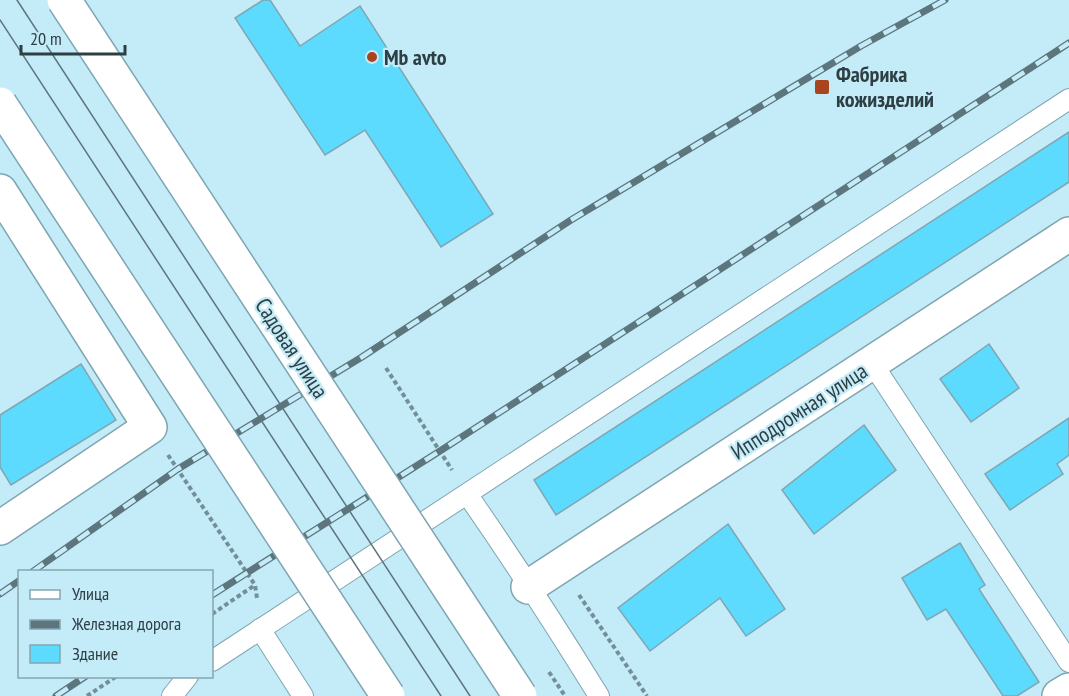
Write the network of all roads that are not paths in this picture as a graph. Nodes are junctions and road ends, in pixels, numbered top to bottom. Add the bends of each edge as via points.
1 (64, 0) edge
2 (1069, 99) edge
3 (0, 104) edge
4 (0, 191) edge
5 (1069, 234) edge
6 (872, 363) junction
7 (468, 494) junction
8 (0, 528) edge
9 (528, 587) junction
10 (260, 629) junction
11 (213, 659) edge
12 (1069, 662) edge
13 (186, 678) edge
14 (1069, 690) edge
15 (597, 695) edge
16 (172, 696) edge
17 (303, 696) edge
18 (388, 696) edge
19 (520, 696) edge
20 (1059, 696) edge

1 - 19 main road, Садовая улица, bridge
2 - 7 lane
3 - 18 main road, bridge
4 - 8 main road via 150,427
5 - 6 main road, Ипподромная улица
6 - 9 main road, Ипподромная улица
6 - 12 lane
7 - 9 lane
7 - 10 lane
9 - 15 lane
10 - 11 lane
10 - 17 lane
13 - 16 lane
14 - 20 main road

